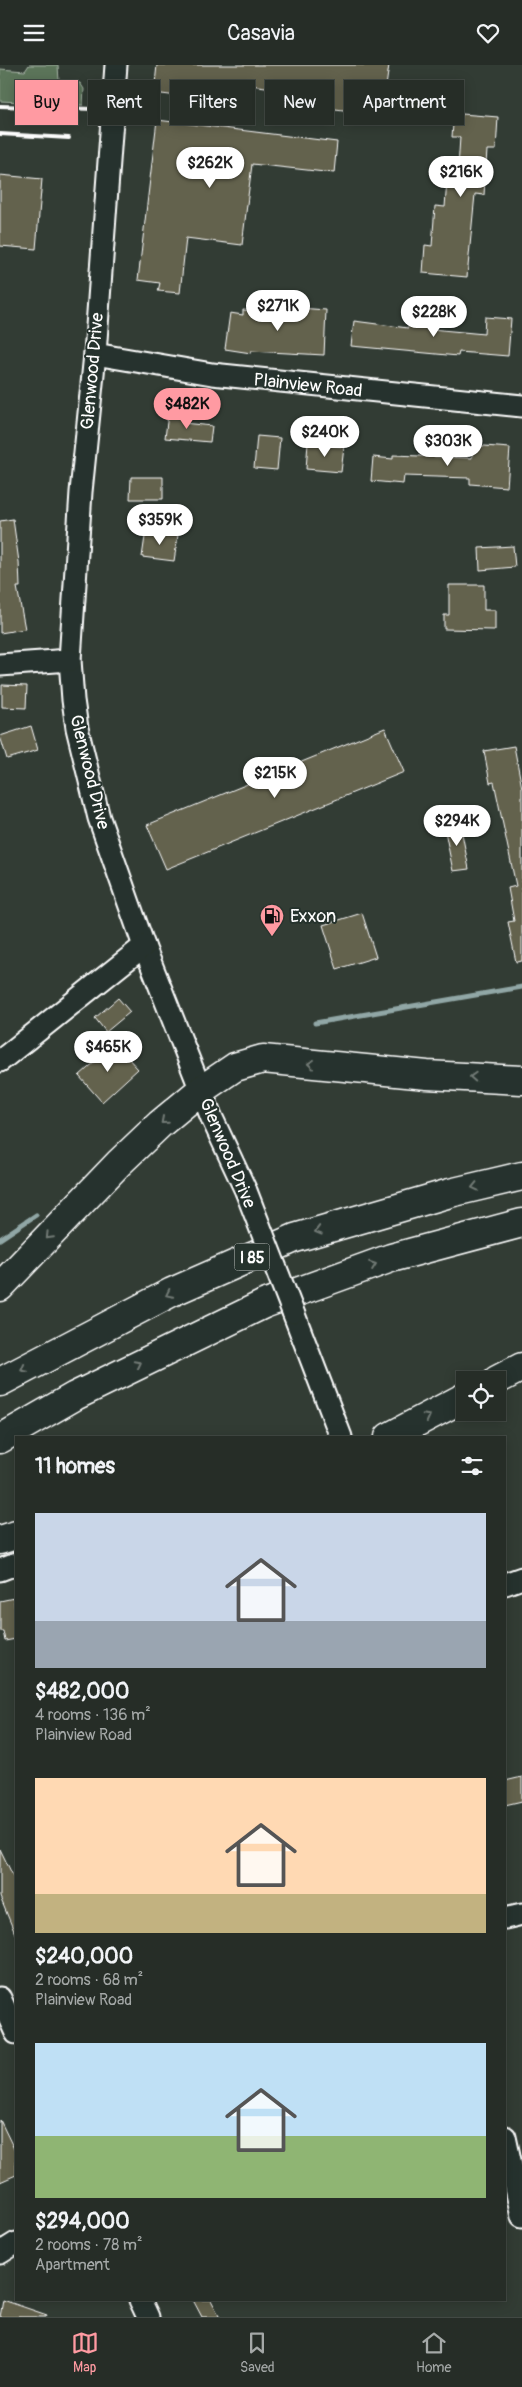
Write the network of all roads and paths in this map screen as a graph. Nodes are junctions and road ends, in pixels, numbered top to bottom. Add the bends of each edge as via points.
1 (116, 65) edge
2 (95, 354) junction
3 (522, 407) edge
4 (70, 659) junction
5 (0, 665) edge
6 (144, 946) junction
7 (0, 1061) edge
8 (522, 1080) edge
9 (201, 1090) junction
10 (522, 1176) edge
11 (522, 1223) edge
12 (0, 1287) edge
13 (522, 1367) edge
14 (506, 1375) edge
15 (0, 1382) edge
16 (456, 1402) edge
17 (341, 1436) edge
18 (391, 1436) edge
19 (0, 1439) edge
20 (15, 1535) edge
21 (0, 1540) edge
22 (15, 1564) edge
23 (0, 1570) edge
24 (522, 1578) edge
25 (506, 1584) edge
26 (522, 1915) edge
27 (506, 1918) edge
28 (0, 1997) edge
29 (15, 2031) edge
30 (506, 2142) edge
31 (522, 2215) edge
32 (15, 2244) edge
33 (0, 2253) edge
34 (140, 2301) edge
35 (148, 2317) edge

1 - 2 street, Glenwood Drive
2 - 3 street, Plainview Road via 212,374
2 - 4 street, Glenwood Drive via 81,492
4 - 5 street
4 - 6 street, Glenwood Drive via 77,728 99,818
6 - 7 street
6 - 9 street, Glenwood Drive
8 -> 9 highway via 427,1075 263,1059 235,1067
9 -> 12 highway via 119,1163
9 - 17 street, Glenwood Drive, bridge via 246,1191
10 -> 15 highway, I 85 via 450,1193 295,1238 172,1292
19 -> 11 highway via 74,1396 264,1304 391,1258
13 - 14 highway
18 -> 16 highway
20 - 21 highway
22 - 23 street
24 - 25 street
26 - 27 street
28 - 29 street
30 - 31 street
32 - 33 street
34 - 35 street

